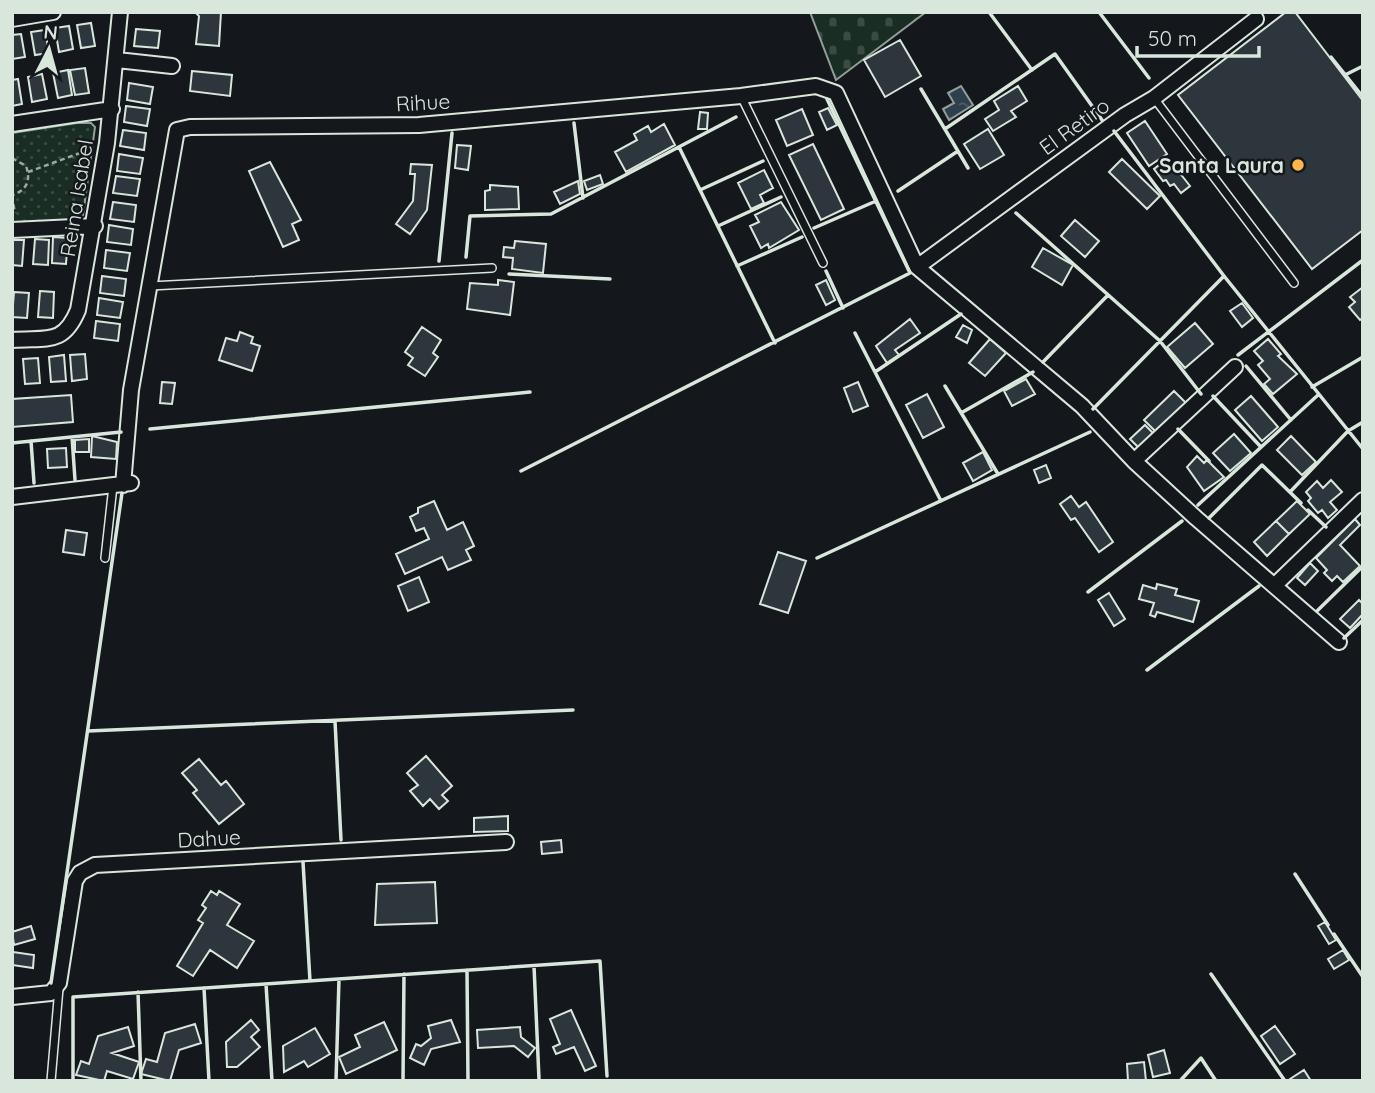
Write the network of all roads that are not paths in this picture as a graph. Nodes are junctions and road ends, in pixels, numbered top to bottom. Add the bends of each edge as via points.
1 (53, 12) edge
2 (120, 12) edge
3 (12, 19) edge
4 (1256, 19) dead end
5 (117, 60) junction
6 (172, 66) dead end
7 (741, 96) junction
8 (1154, 98) junction
9 (111, 109) junction
10 (12, 124) edge
11 (94, 226) junction
12 (15, 230) edge
13 (823, 263) dead end
14 (917, 267) junction
15 (492, 268) dead end
16 (1294, 283) dead end
17 (149, 286) junction
18 (12, 340) edge
19 (1235, 367) dead end
20 (1134, 461) junction
21 (122, 485) junction
22 (12, 496) edge
23 (1363, 500) edge
24 (105, 558) dead end
25 (1275, 585) junction
26 (1339, 642) dead end
27 (506, 842) dead end
28 (59, 983) junction
29 (12, 997) edge
30 (51, 1081) edge

1 - 3 street
2 - 5 street, Reina Isabel
4 - 8 street, El Retiro
5 - 6 street
5 - 9 street, Reina Isabel
7 - 13 lane
7 - 14 street, Rihue via 816,86 836,93
7 - 17 street, Rihue via 419,125 177,130
8 - 14 street, El Retiro
8 - 16 lane
9 - 10 street
9 - 11 street, Reina Isabel
11 - 12 street
11 - 18 street, Reina Isabel via 71,328 57,337
14 - 20 street via 1082,406
15 - 17 lane
17 - 21 street, Rihue via 131,390
19 - 20 street
20 - 25 street
21 - 22 street
21 - 24 lane
23 - 25 street
25 - 26 street
27 - 28 street, Dahue via 95,865 75,881
28 - 29 street via 51,993
28 - 30 lane

